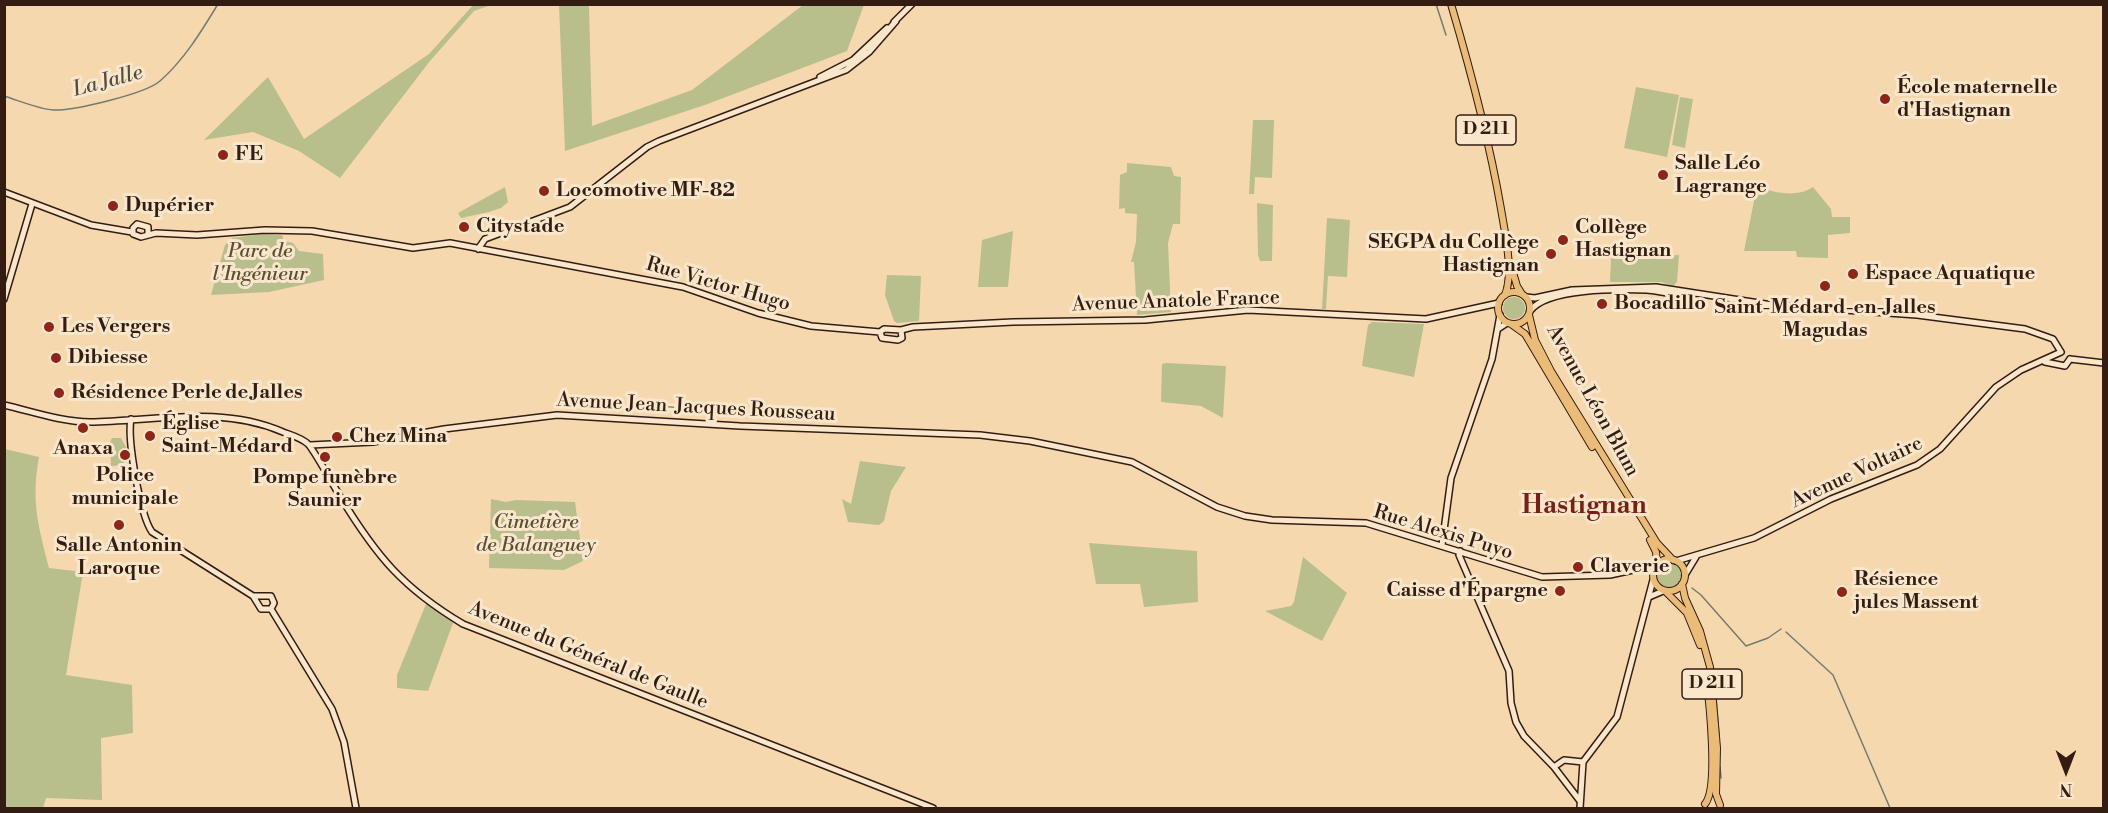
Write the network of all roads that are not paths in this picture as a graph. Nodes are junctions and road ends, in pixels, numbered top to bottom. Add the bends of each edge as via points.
1 (912, 4) edge
2 (1451, 4) edge
3 (4, 192) edge
4 (32, 204) junction
5 (133, 229) junction
6 (148, 231) junction
7 (478, 249) junction
8 (1508, 258) junction
9 (1680, 292) junction
10 (1504, 295) junction
11 (1524, 296) junction
12 (4, 299) edge
13 (1499, 310) junction
14 (1529, 313) junction
15 (1509, 323) junction
16 (1498, 329) junction
17 (901, 330) junction
18 (880, 332) junction
19 (2058, 357) junction
20 (2070, 358) junction
21 (2103, 363) edge
22 (4, 405) edge
23 (131, 419) junction
24 (310, 445) junction
25 (1070, 449) joint
26 (1442, 545) junction
27 (1461, 551) junction
28 (1697, 556) junction
29 (1674, 560) junction
30 (1656, 565) junction
31 (1640, 569) junction
32 (1685, 575) junction
33 (1653, 578) junction
34 (1682, 584) junction
35 (1664, 591) junction
36 (257, 597) junction
37 (1649, 597) junction
38 (271, 609) junction
39 (1583, 762) junction
40 (1554, 767) junction
41 (1580, 801) junction
42 (1703, 806) edge
43 (1721, 807) edge
44 (356, 808) edge
45 (933, 808) edge
46 (1580, 808) edge

1 - 7 street via 853,60 810,83 647,147 570,207 485,239
2 - 8 main road, D 211 via 1485,123
3 - 4 street
4 - 5 street via 104,227
4 - 12 street
5 - 6 street via 142,224
5 - 6 street via 139,237
6 - 7 street, Rue Victor Hugo via 312,231 418,248 440,243
7 - 18 street, Rue Victor Hugo via 683,287 758,313 811,326
8 - 10 main road, D 211
8 - 11 main road, D 211
9 - 11 street via 1636,287
9 - 14 street via 1572,294 1544,299
9 - 19 street via 1772,305 1917,315 2025,329 2054,339
10 - 11 main road via 1513,292
10 - 13 main road
11 - 14 main road
13 - 15 main road
13 - 16 street
13 - 17 street, Avenue Anatole France via 1487,307 1426,319 1248,310 1145,320 1013,321
14 - 15 main road via 1521,323
14 - 29 main road, Avenue Léon Blum via 1541,352 1571,404 1656,543
15 - 16 street
15 - 30 main road, Avenue Léon Blum via 1525,333 1655,548
16 - 26 street via 1487,376 1454,468
17 - 18 street
17 - 18 street via 902,338 898,340 882,338
19 - 20 street via 2067,353
19 - 20 street, Avenue Voltaire via 2065,366
19 - 28 street, Avenue Voltaire via 2037,363 1996,387 1940,449 1917,465 1831,500 1754,538
20 - 21 street
22 - 23 street via 83,421
23 - 24 street via 219,417 250,421
23 - 36 street via 139,491 152,532
24 - 25 street, Avenue Jean-Jacques Rousseau via 373,442 540,416 584,414 740,426 980,435
24 - 45 street, Avenue du Général de Gaulle via 384,562 429,604 463,624
25 - 26 street, Rue Alexis Puyo via 1132,462 1217,507 1245,516 1366,523
26 - 27 street, Rue Alexis Puyo
27 - 31 street, Rue Alexis Puyo via 1542,577 1610,575
27 - 40 street via 1459,555 1509,671 1516,722
28 - 29 street, Avenue Voltaire
28 - 32 street
29 - 30 main road
29 - 32 main road
30 - 31 street, Rue Alexis Puyo
30 - 33 main road
31 - 33 street
32 - 34 main road
33 - 35 main road
33 - 37 street
34 - 35 main road via 1675,590
34 - 43 main road, D 211 via 1710,667 1717,748 1716,794
35 - 37 street
35 - 42 main road, D 211 via 1678,602 1691,621 1706,667 1712,771 1710,794
36 - 38 street via 261,609
36 - 38 street via 267,594 273,598
37 - 39 street via 1617,717
38 - 44 street via 332,709 344,742
39 - 40 street via 1564,760
39 - 41 street
40 - 41 street
41 - 46 street
42 - 43 main road via 1713,802

